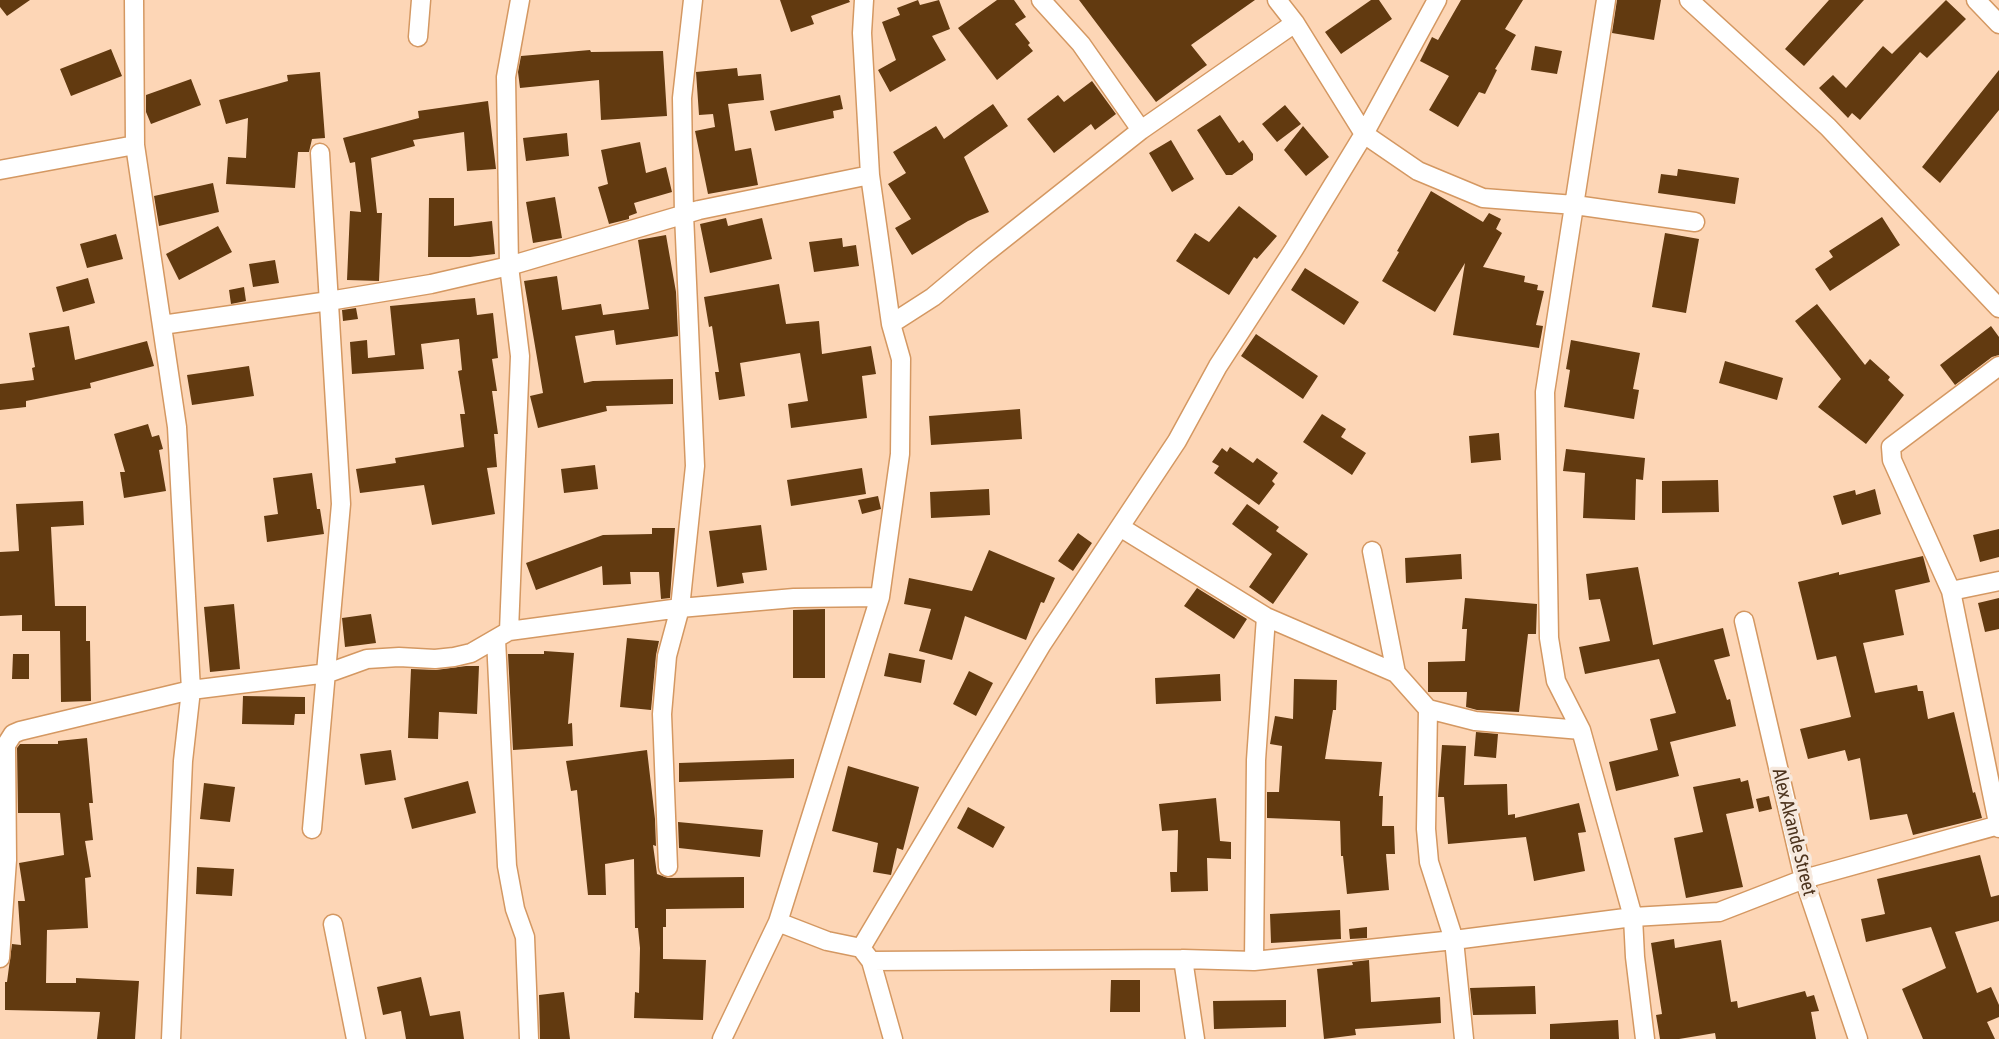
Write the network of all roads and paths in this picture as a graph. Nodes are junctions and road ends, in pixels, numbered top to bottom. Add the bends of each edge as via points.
1 (134, 0) edge
2 (421, 0) edge
3 (520, 0) edge
4 (693, 0) edge
5 (864, 0) edge
6 (1041, 0) edge
7 (1277, 0) edge
8 (1437, 0) edge
9 (1606, 0) edge
10 (1689, 0) edge
11 (1976, 0) edge
12 (1295, 23) junction
13 (1999, 24) edge
14 (418, 37) dead end
15 (1141, 130) junction
16 (1364, 134) junction
17 (135, 145) junction
18 (320, 153) dead end
19 (0, 170) edge
20 (870, 175) junction
21 (1575, 205) junction
22 (684, 214) junction
23 (1695, 222) dead end
24 (509, 267) junction
25 (329, 301) junction
26 (1999, 308) edge
27 (891, 324) junction
28 (162, 325) junction
29 (1999, 366) edge
30 (1120, 527) junction
31 (1373, 551) dead end
32 (1999, 581) edge
33 (1951, 591) junction
34 (880, 597) junction
35 (680, 608) junction
36 (1266, 617) junction
37 (1744, 621) dead end
38 (503, 635) junction
39 (328, 673) junction
40 (1396, 673) junction
41 (191, 690) junction
42 (1428, 709) junction
43 (1581, 730) junction
44 (1999, 826) edge
45 (312, 829) dead end
46 (668, 867) dead end
47 (1804, 879) junction
48 (1633, 917) junction
49 (778, 922) junction
50 (333, 924) dead end
51 (1454, 940) junction
52 (866, 954) junction
53 (0, 958) edge
54 (1183, 959) junction
55 (1254, 961) junction
56 (171, 1039) edge
57 (356, 1039) edge
58 (529, 1039) edge
59 (722, 1039) edge
60 (892, 1039) edge
61 (1195, 1039) edge
62 (1464, 1039) edge
63 (1645, 1039) edge
64 (1858, 1039) edge

1 - 17 street
2 - 14 street
3 - 24 street via 506,78
4 - 22 street via 682,98
5 - 20 street
6 - 15 street via 1081,44
7 - 12 street
8 - 16 street
9 - 21 street
10 - 26 street via 1828,127
11 - 13 street
12 - 15 street
12 - 16 street
15 - 27 street via 933,297
16 - 21 street via 1418,170 1483,198
16 - 30 street
17 - 19 street
17 - 28 street
18 - 25 street
20 - 22 street
20 - 27 street
21 - 23 street
21 - 43 street via 1545,392 1549,638 1556,681
22 - 24 street
22 - 35 street via 695,466
24 - 25 street
24 - 38 street via 520,356
25 - 28 street
25 - 39 street via 341,504
27 - 34 street via 901,359 900,454
28 - 41 street via 177,427
29 - 33 street via 1891,447 1892,460
30 - 36 street
30 - 52 street via 1042,644
31 - 40 street
32 - 33 street
33 - 44 street
34 - 35 street via 794,598
34 - 49 street
35 - 38 street
35 - 46 street via 667,656 662,714
36 - 40 street
36 - 55 street via 1256,760
37 - 47 street, Alex Akande Street
38 - 39 street via 454,657 367,659
38 - 58 street via 507,866 524,937
39 - 41 street
39 - 45 street
40 - 42 street
41 - 53 street via 20,731 9,738
41 - 56 street via 183,761
42 - 43 street via 1475,721
42 - 51 street via 1429,862
43 - 48 street
44 - 47 street
47 - 48 street via 1719,912
47 - 64 street, Alex Akande Street
48 - 51 street
48 - 63 street
49 - 52 street
49 - 59 street
50 - 57 street
51 - 55 street
51 - 62 street
52 - 54 street
52 - 60 street
54 - 55 street
54 - 61 street

